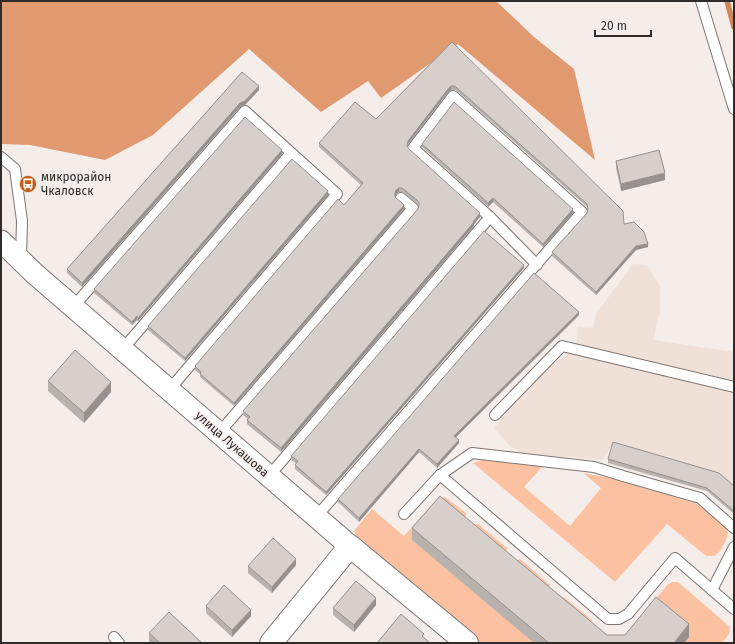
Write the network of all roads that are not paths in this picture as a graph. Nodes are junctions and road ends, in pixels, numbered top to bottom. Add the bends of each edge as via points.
1 (701, 1) edge
2 (734, 109) edge
3 (291, 153) junction
4 (1, 157) edge
5 (401, 198) dead end
6 (490, 217) junction
7 (1, 241) edge
8 (21, 260) junction
9 (537, 265) junction
10 (73, 307) junction
11 (122, 350) junction
12 (734, 387) edge
13 (169, 390) junction
14 (495, 415) dead end
15 (219, 433) junction
16 (440, 475) junction
17 (269, 476) junction
18 (404, 514) dead end
19 (316, 517) junction
20 (734, 528) edge
21 (350, 546) junction
22 (734, 547) edge
23 (712, 590) junction
24 (734, 609) edge
25 (271, 643) edge
26 (467, 643) edge

1 - 2 lane
3 - 10 lane via 245,111
3 - 11 lane
3 - 13 lane via 337,194
4 - 8 lane via 15,169 22,221
5 - 15 lane via 413,208
6 - 9 lane
6 - 9 lane via 413,148 453,96 582,212
6 - 17 lane
7 - 8 street, улица Лукашова
8 - 10 street, улица Лукашова
9 - 19 lane
10 - 11 street, улица Лукашова
11 - 13 street, улица Лукашова
12 - 14 lane via 562,346
13 - 15 street, улица Лукашова
15 - 17 street, улица Лукашова
16 - 18 lane
16 - 20 lane via 472,453 594,467 700,498
16 - 23 lane via 608,619 619,620 628,614 675,558
17 - 19 street, улица Лукашова
19 - 21 street, улица Лукашова
21 - 25 street
21 - 26 street, улица Лукашова
22 - 23 lane
23 - 24 lane

